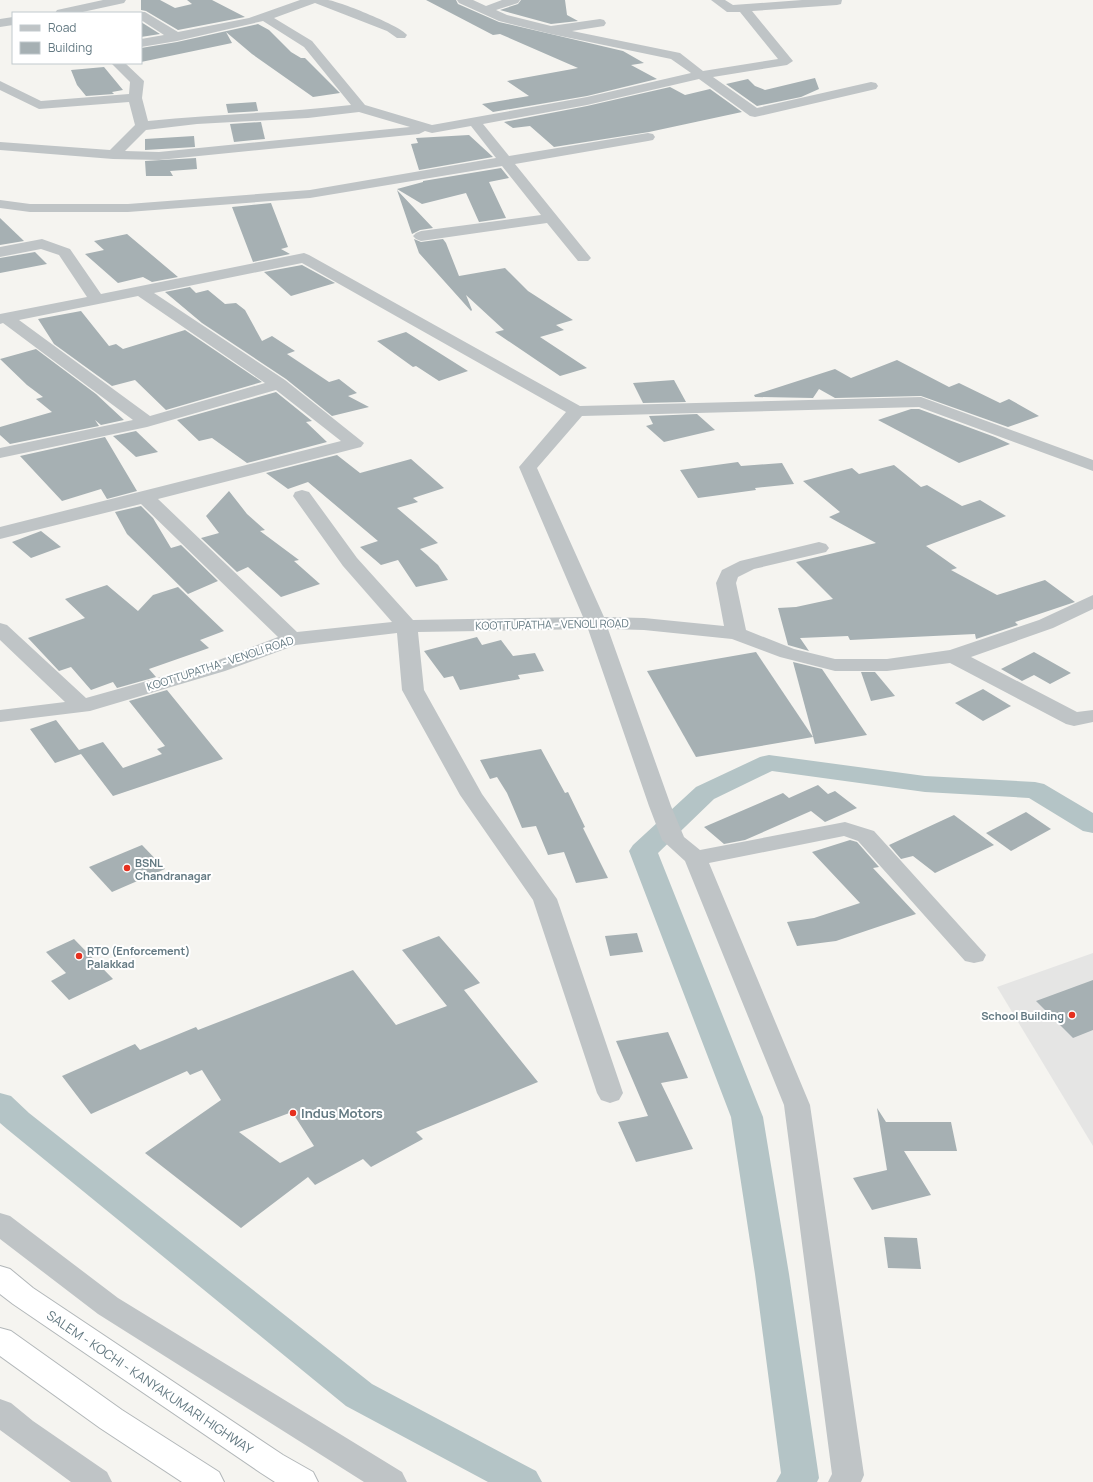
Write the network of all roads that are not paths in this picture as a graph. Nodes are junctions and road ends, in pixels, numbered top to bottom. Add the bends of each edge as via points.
1 (320, 0) edge
2 (463, 0) edge
3 (514, 0) edge
4 (717, 0) edge
5 (837, 2) dead end
6 (130, 7) edge
7 (742, 8) junction
8 (486, 10) junction
9 (72, 12) edge
10 (142, 15) edge
11 (264, 17) junction
12 (12, 21) edge
13 (0, 23) edge
14 (600, 23) dead end
15 (552, 30) junction
16 (401, 34) dead end
17 (177, 37) junction
18 (142, 43) edge
19 (118, 64) edge
20 (701, 75) junction
21 (0, 85) edge
22 (871, 86) dead end
23 (135, 98) junction
24 (360, 108) junction
25 (474, 121) junction
26 (142, 126) junction
27 (432, 129) junction
28 (648, 137) dead end
29 (0, 146) edge
30 (113, 156) junction
31 (506, 161) junction
32 (0, 204) edge
33 (551, 218) junction
34 (421, 236) dead end
35 (0, 252) edge
36 (582, 258) dead end
37 (139, 290) junction
38 (96, 298) junction
39 (3, 318) edge
40 (279, 384) junction
41 (577, 411) junction
42 (147, 422) junction
43 (0, 453) edge
44 (1093, 466) edge
45 (302, 496) dead end
46 (144, 497) junction
47 (0, 533) edge
48 (819, 548) dead end
49 (1093, 601) edge
50 (596, 623) junction
51 (407, 626) junction
52 (0, 629) edge
53 (736, 633) junction
54 (292, 639) junction
55 (953, 656) junction
56 (82, 706) junction
57 (0, 716) edge
58 (1093, 716) edge
59 (695, 858) junction
60 (974, 955) dead end
61 (610, 1093) dead end
62 (0, 1224) edge
63 (0, 1278) edge
64 (0, 1340) edge
65 (0, 1412) edge
66 (81, 1478) edge
67 (208, 1482) edge
68 (302, 1482) edge
69 (391, 1482) edge
70 (844, 1482) edge

1 - 11 street
1 - 16 street via 392,28
2 - 8 street
3 - 8 street
4 - 7 street via 732,9
5 - 7 street
6 - 9 street
7 - 20 street via 787,60
8 - 15 street via 503,18
10 - 17 street
11 - 17 street
11 - 24 street via 308,44
12 - 13 street
14 - 15 street
15 - 20 street via 676,56
17 - 18 street
19 - 23 street via 137,81
20 - 22 street via 755,112
20 - 25 street via 587,101
21 - 23 street via 39,105
23 - 26 street
24 - 26 street
24 - 27 street
25 - 27 street
25 - 31 street
26 - 30 street
27 - 30 street via 159,156
28 - 31 street
29 - 30 street
31 - 32 street via 310,194 128,208 30,208
31 - 33 street
33 - 34 street
33 - 36 street
35 - 38 street via 42,244 65,252
37 - 38 street
37 - 40 street
37 - 41 street via 304,258
38 - 39 street
39 - 42 street
40 - 42 street
40 - 46 street via 355,443
41 - 44 street via 921,402
41 - 50 street via 528,466
42 - 43 street
45 - 51 street via 350,562
46 - 47 street
46 - 54 street
48 - 53 street via 747,565 729,574 726,583
49 - 55 street, KOOTTUPATHA - VENOLI ROAD via 1046,624
50 - 51 street, KOOTTUPATHA - VENOLI ROAD
50 - 53 street, KOOTTUPATHA - VENOLI ROAD via 644,624
50 - 59 street via 674,840
51 - 54 street, KOOTTUPATHA - VENOLI ROAD
51 - 61 street via 413,690 472,795 545,899
52 - 56 street
53 - 55 street, KOOTTUPATHA - VENOLI ROAD via 787,653 835,665 887,665
54 - 56 street, KOOTTUPATHA - VENOLI ROAD via 218,667
55 - 58 street via 1074,719
56 - 57 street, KOOTTUPATHA - VENOLI ROAD
59 - 60 street via 845,829 866,836
59 - 70 street via 797,1105 848,1475
62 - 69 street via 108,1306
63 - 68 highway, SALEM - KOCHI - KANYAKUMARI HIGHWAY via 29,1301
64 - 67 highway via 111,1419
65 - 66 street

